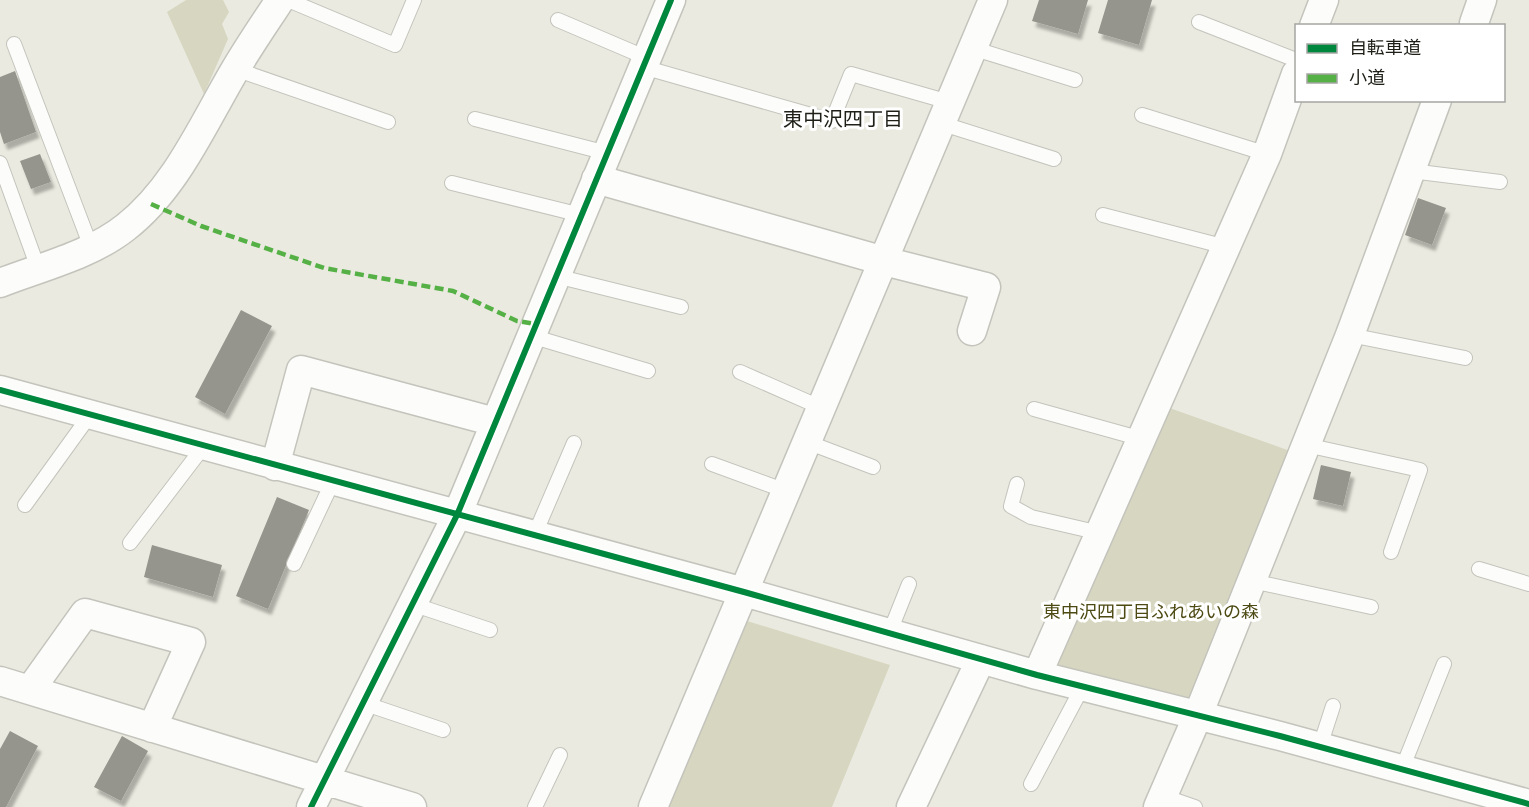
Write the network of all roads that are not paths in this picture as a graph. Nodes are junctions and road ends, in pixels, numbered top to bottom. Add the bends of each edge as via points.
1 (280, 0) edge
2 (288, 0) edge
3 (414, 0) edge
4 (671, 0) edge
5 (1324, 0) edge
6 (987, 1) edge
7 (558, 20) dead end
8 (1198, 22) dead end
9 (1315, 24) edge
10 (15, 44) dead end
11 (972, 48) junction
12 (1295, 60) edge
13 (645, 62) junction
14 (235, 69) junction
15 (1295, 77) edge
16 (1075, 80) dead end
17 (1436, 102) edge
18 (945, 112) junction
19 (1142, 115) dead end
20 (475, 119) dead end
21 (388, 122) dead end
22 (607, 153) junction
23 (1267, 154) junction
24 (1054, 159) dead end
25 (0, 162) edge
26 (1411, 171) junction
27 (596, 179) junction
28 (1500, 182) dead end
29 (452, 183) dead end
30 (581, 215) junction
31 (1103, 215) dead end
32 (91, 247) junction
33 (1226, 247) junction
34 (884, 261) junction
35 (38, 268) junction
36 (556, 276) junction
37 (0, 284) edge
38 (681, 307) dead end
39 (972, 331) dead end
40 (1350, 335) junction
41 (531, 336) junction
42 (1465, 358) dead end
43 (648, 371) dead end
44 (740, 372) dead end
45 (0, 390) edge
46 (822, 408) junction
47 (1034, 409) dead end
48 (90, 415) junction
49 (495, 422) junction
50 (1142, 439) junction
51 (807, 442) junction
52 (574, 443) dead end
53 (1306, 445) junction
54 (204, 446) junction
55 (712, 464) dead end
56 (275, 466) junction
57 (873, 467) dead end
58 (333, 481) junction
59 (1017, 484) dead end
60 (786, 490) junction
61 (26, 504) dead end
62 (457, 514) junction
63 (1100, 533) junction
64 (534, 536) junction
65 (130, 543) dead end
66 (1391, 552) dead end
67 (294, 564) dead end
68 (1479, 569) dead end
69 (1252, 581) junction
70 (909, 584) dead end
71 (1529, 584) edge
72 (744, 592) junction
73 (412, 604) junction
74 (1371, 607) dead end
75 (490, 630) dead end
76 (889, 634) junction
77 (981, 659) junction
78 (1444, 664) dead end
79 (1037, 675) junction
80 (0, 681) edge
81 (1083, 686) junction
82 (30, 690) junction
83 (363, 703) junction
84 (1333, 706) dead end
85 (1198, 715) junction
86 (152, 728) junction
87 (443, 730) dead end
88 (1320, 746) junction
89 (560, 755) dead end
90 (1402, 769) junction
91 (324, 780) junction
92 (1031, 784) dead end
93 (1160, 802) edge
94 (1529, 804) edge
95 (311, 807) edge
96 (412, 807) edge
97 (535, 807) edge
98 (653, 807) edge
99 (911, 807) edge
100 (1195, 807) edge

1 - 14 street
2 - 3 lane via 395,45
4 - 13 street
5 - 9 street
6 - 11 street
7 - 13 lane
8 - 12 lane
10 - 32 lane
11 - 16 lane
11 - 18 street
13 - 18 lane via 832,121 850,74
13 - 22 street
14 - 21 lane
14 - 32 street via 196,141 151,204 124,228
15 - 23 street
17 - 26 street
18 - 24 lane
18 - 34 street
19 - 23 lane
20 - 22 lane
22 - 27 street
23 - 33 street
25 - 35 lane
26 - 28 lane
26 - 40 street
27 - 30 street
27 - 34 street
29 - 30 lane
30 - 36 street
31 - 33 lane
32 - 35 street
33 - 50 street
34 - 39 street via 986,287
34 - 46 street
35 - 37 street
36 - 38 lane
36 - 41 street
40 - 42 lane
40 - 53 street
41 - 43 lane
41 - 49 street
44 - 46 lane
45 - 48 street
46 - 51 street
47 - 50 lane
48 - 54 street
48 - 61 lane
49 - 56 street via 302,370
49 - 62 street
50 - 63 street
51 - 57 lane
51 - 60 street
52 - 64 lane
53 - 66 lane via 1420,470
53 - 69 street
54 - 56 street
54 - 65 lane
55 - 60 lane
56 - 58 street
58 - 62 street
58 - 67 lane
59 - 63 lane via 1011,506 1031,517
60 - 72 street
62 - 64 street
62 - 73 street
63 - 79 street
64 - 72 street
68 - 71 lane
69 - 74 lane
69 - 85 street
70 - 76 lane
72 - 76 street
72 - 98 street
73 - 75 lane
73 - 83 street
76 - 77 street
77 - 79 street
77 - 99 street
78 - 90 lane
79 - 81 street
80 - 82 street
81 - 85 street
81 - 92 lane
82 - 86 street
82 - 86 street via 85,613 191,642
83 - 87 lane
83 - 91 street
84 - 88 lane
85 - 88 street
85 - 93 street
86 - 91 street
88 - 90 street
89 - 97 lane
90 - 94 street
91 - 95 street
91 - 96 street
93 - 100 lane

